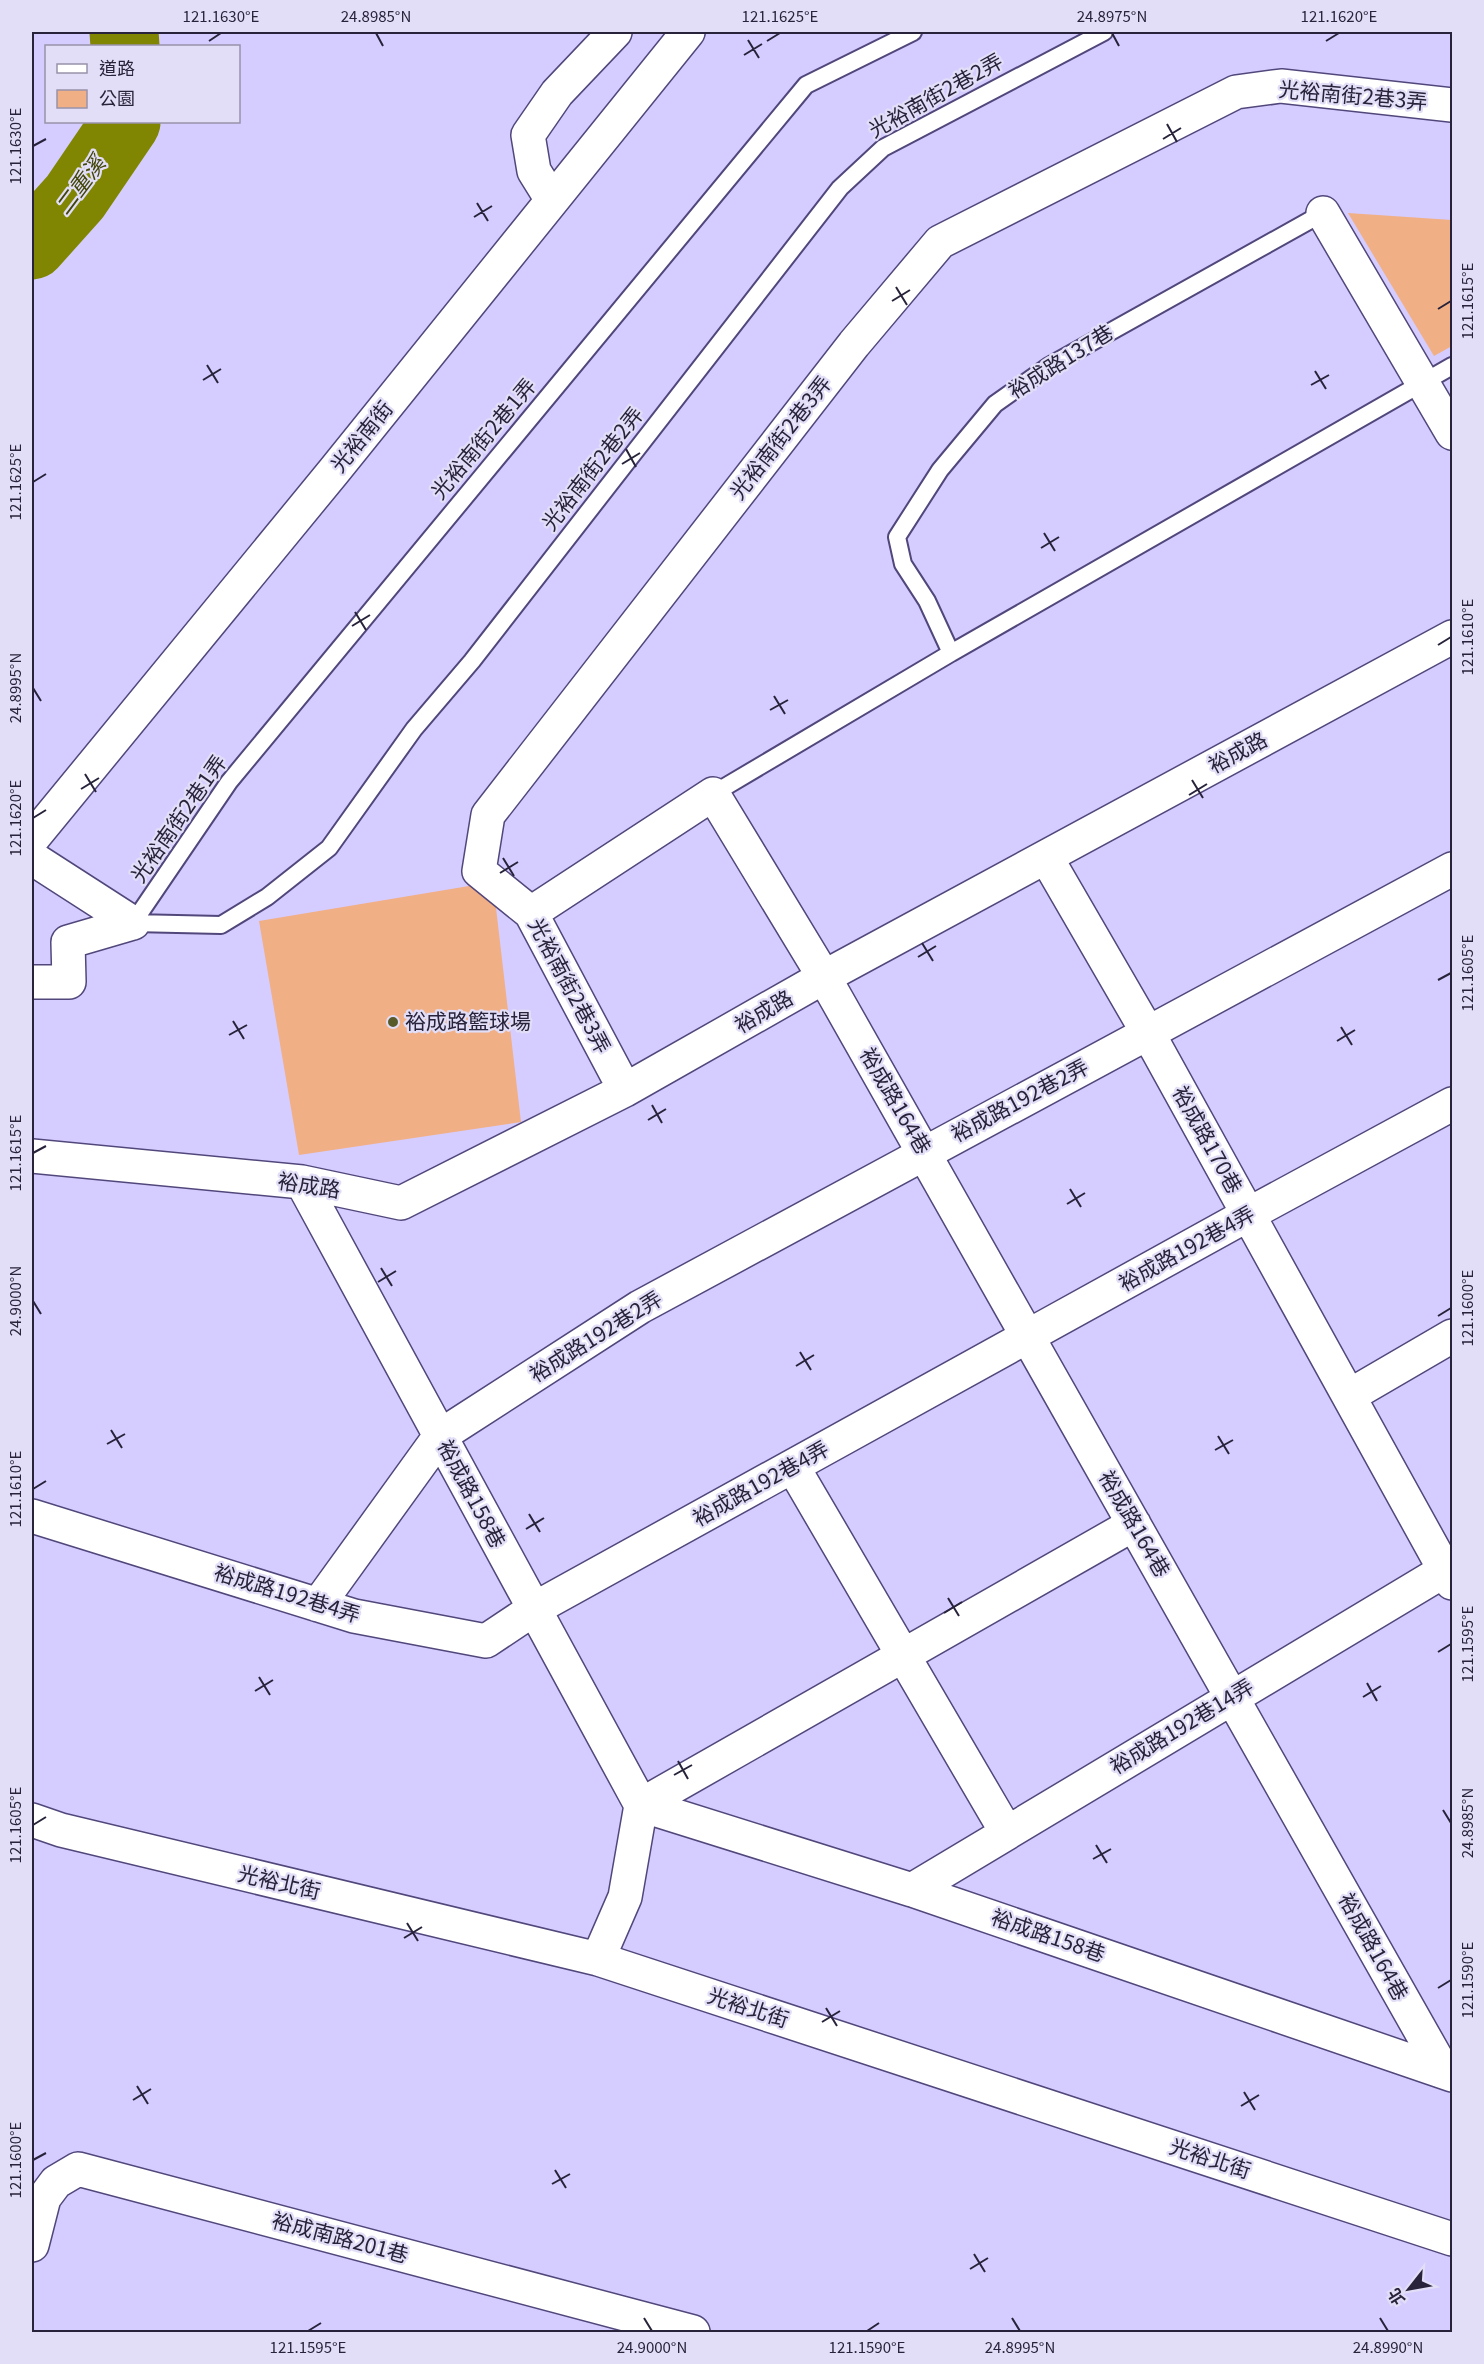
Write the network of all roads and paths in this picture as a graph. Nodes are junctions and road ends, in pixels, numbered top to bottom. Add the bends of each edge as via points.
1 (615, 32) edge
2 (688, 32) edge
3 (913, 32) edge
4 (1104, 32) edge
5 (1452, 105) edge
6 (552, 200) junction
7 (1323, 213) joint
8 (1452, 366) edge
9 (1422, 382) junction
10 (1452, 433) edge
11 (1452, 637) edge
12 (951, 653) junction
13 (713, 794) junction
14 (32, 839) edge
15 (1046, 857) junction
16 (32, 858) edge
17 (1452, 869) edge
18 (531, 913) junction
19 (133, 923) junction
20 (824, 977) junction
21 (32, 982) edge
22 (1148, 1033) junction
23 (625, 1090) junction
24 (1452, 1104) edge
25 (924, 1153) junction
26 (32, 1156) edge
27 (302, 1182) junction
28 (1248, 1214) junction
29 (1452, 1336) edge
30 (1028, 1338) junction
31 (1349, 1396) junction
32 (440, 1436) junction
33 (793, 1467) junction
34 (32, 1516) edge
35 (1134, 1524) junction
36 (1450, 1573) edge
37 (318, 1605) junction
38 (534, 1609) junction
39 (903, 1656) junction
40 (1232, 1697) junction
41 (641, 1805) junction
42 (32, 1820) edge
43 (1007, 1833) junction
44 (912, 1890) junction
45 (598, 1959) junction
46 (1450, 2071) edge
47 (1452, 2239) edge
48 (32, 2246) edge
49 (693, 2332) edge

1 - 6 street via 557,93 528,135 534,171
2 - 6 street, 光裕南街
3 - 19 lane, 光裕南街2巷1弄 via 806,85 229,782
4 - 19 lane, 光裕南街2巷2弄 via 883,148 840,188 472,661 414,729 330,848 267,897 222,925
5 - 18 street, 光裕南街2巷3弄 via 1281,86 1236,92 940,242 854,344 488,815 479,871
6 - 14 street, 光裕南街
7 - 9 street
7 - 12 lane, 裕成路137巷 via 1049,366 995,404 940,470 897,537 903,564 927,601
8 - 9 lane
9 - 10 street
9 - 12 lane
11 - 15 street, 裕成路
12 - 13 lane
13 - 18 street
13 - 20 street, 裕成路164巷
15 - 20 street, 裕成路
15 - 22 street, 裕成路170巷
16 - 19 street
17 - 22 street, 裕成路192巷2弄
18 - 23 street, 光裕南街2巷3弄
19 - 21 street via 68,942 69,981
20 - 23 street, 裕成路
20 - 25 street, 裕成路164巷
22 - 25 street, 裕成路192巷2弄
22 - 28 street, 裕成路170巷
23 - 27 street, 裕成路 via 401,1203
24 - 28 street, 裕成路192巷4弄
25 - 30 street, 裕成路164巷
25 - 32 street, 裕成路192巷2弄 via 640,1307
26 - 27 street, 裕成路
27 - 32 street, 裕成路158巷
28 - 30 street, 裕成路192巷4弄
28 - 31 street, 裕成路170巷
29 - 31 street
30 - 33 street, 裕成路192巷4弄
30 - 35 street, 裕成路164巷
31 - 36 street, 裕成路170巷
32 - 37 street
32 - 38 street, 裕成路158巷
33 - 38 street, 裕成路192巷4弄
33 - 39 street
34 - 37 street, 裕成路192巷4弄
35 - 39 street
35 - 40 street, 裕成路164巷
36 - 40 street, 裕成路192巷14弄
37 - 38 street, 裕成路192巷4弄 via 354,1616 486,1641
38 - 41 street, 裕成路158巷
39 - 41 street
39 - 43 street
40 - 43 street, 裕成路192巷14弄
40 - 46 street, 裕成路164巷
41 - 44 street, 裕成路158巷
41 - 45 street via 626,1897
42 - 45 street, 光裕北街 via 60,1830
43 - 44 street, 裕成路192巷14弄
44 - 46 street, 裕成路158巷
45 - 47 street, 光裕北街
48 - 49 street, 裕成南路201巷 via 44,2198 56,2182 78,2169

